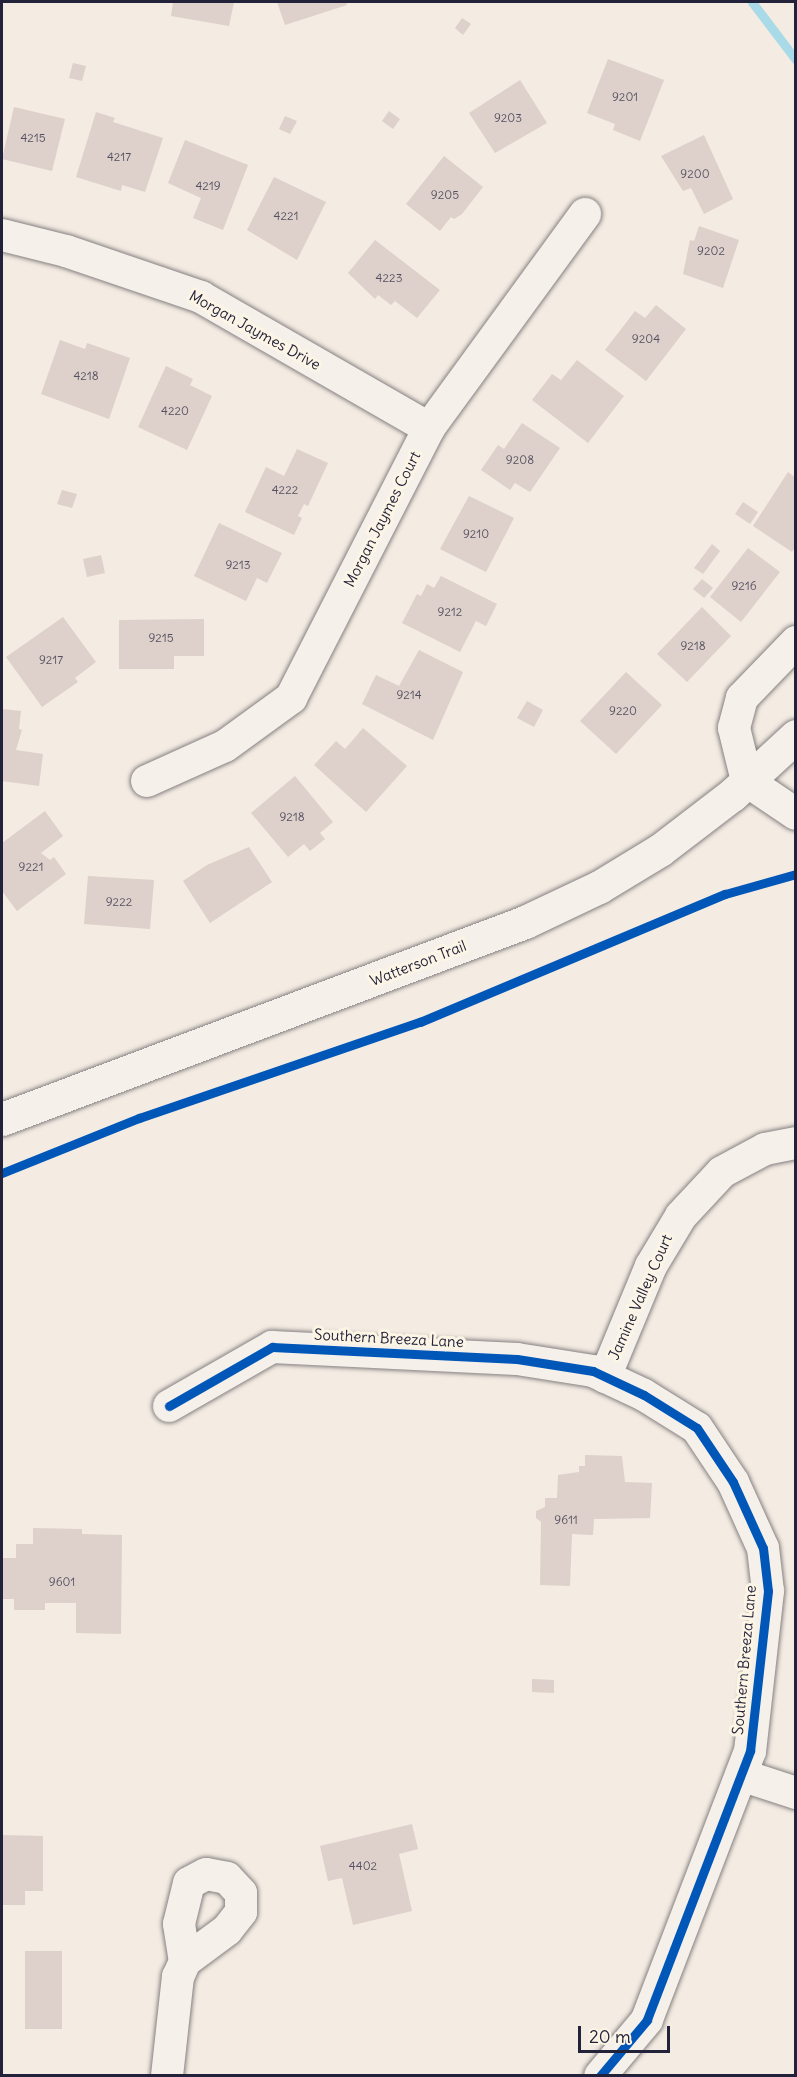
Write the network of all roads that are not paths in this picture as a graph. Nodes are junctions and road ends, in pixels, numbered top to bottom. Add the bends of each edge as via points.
1 (585, 214) dead end
2 (2, 235) edge
3 (429, 428) junction
4 (795, 642) edge
5 (795, 736) edge
6 (147, 781) dead end
7 (747, 781) junction
8 (795, 814) edge
9 (2, 1119) edge
10 (795, 1143) edge
11 (605, 1377) junction
12 (169, 1406) dead end
13 (741, 1775) junction
14 (795, 1793) edge
15 (185, 1961) dead end
16 (167, 2076) edge
17 (600, 2076) edge

1 - 3 street, Morgan Jaymes Court
2 - 3 street, Morgan Jaymes Drive via 66,251 201,297
3 - 6 street, Morgan Jaymes Court via 291,698 225,746
4 - 7 street via 742,698 734,728
5 - 7 main road, Watterson Trail
7 - 8 street
7 - 9 main road, Watterson Trail via 660,850 599,887 525,922
10 - 11 street, Jamine Valley Court via 765,1149 722,1172 681,1216 651,1266
11 - 12 street, Southern Breeza Lane via 517,1359 272,1347
11 - 13 street, Southern Breeza Lane via 644,1395 697,1428 733,1482 763,1548 768,1591 750,1751
13 - 14 street
13 - 17 street, Southern Breeza Lane via 647,2020
15 - 16 street via 174,1998

